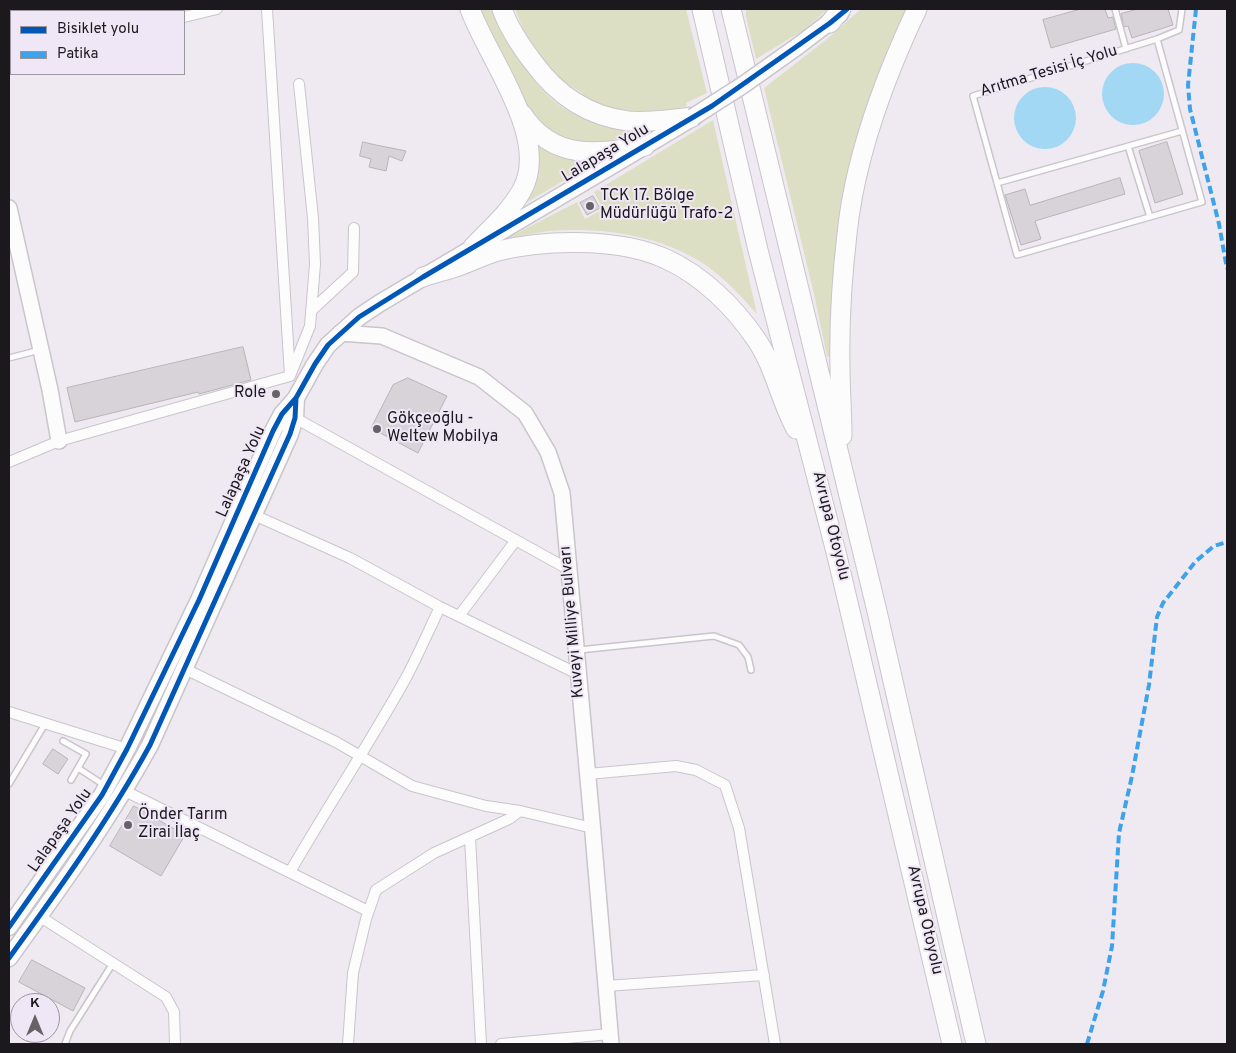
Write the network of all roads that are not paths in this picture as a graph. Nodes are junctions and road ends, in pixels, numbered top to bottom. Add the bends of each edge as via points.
1 (217, 9) edge
2 (267, 9) edge
3 (470, 9) edge
4 (502, 9) edge
5 (702, 9) edge
6 (731, 9) edge
7 (847, 9) edge
8 (917, 9) edge
9 (1115, 9) edge
10 (1182, 9) edge
11 (836, 16) edge
12 (185, 17) edge
13 (1157, 39) junction
14 (1126, 49) junction
15 (299, 84) dead end
16 (516, 105) junction
17 (693, 116) junction
18 (1182, 131) junction
19 (644, 146) junction
20 (1128, 146) junction
21 (997, 183) junction
22 (9, 208) edge
23 (1150, 217) junction
24 (354, 228) dead end
25 (473, 247) junction
26 (423, 277) junction
27 (312, 310) junction
28 (340, 333) junction
29 (41, 349) junction
30 (9, 358) edge
31 (290, 376) junction
32 (298, 395) junction
33 (295, 418) junction
34 (59, 441) junction
35 (840, 459) junction
36 (9, 462) edge
37 (815, 468) junction
38 (254, 516) junction
39 (516, 540) junction
40 (568, 569) junction
41 (440, 607) junction
42 (459, 616) junction
43 (576, 650) junction
44 (185, 670) junction
45 (751, 670) dead end
46 (578, 674) junction
47 (9, 712) edge
48 (45, 723) junction
49 (63, 741) dead end
50 (127, 749) junction
51 (361, 756) junction
52 (78, 768) junction
53 (588, 774) junction
54 (71, 780) dead end
55 (9, 784) edge
56 (107, 786) junction
57 (125, 791) junction
58 (520, 811) junction
59 (593, 828) junction
60 (470, 837) junction
61 (290, 872) junction
62 (368, 911) junction
63 (39, 916) junction
64 (9, 927) edge
65 (9, 958) edge
66 (112, 963) junction
67 (764, 974) junction
68 (606, 986) junction
69 (610, 1039) edge
70 (65, 1044) edge
71 (175, 1044) edge
72 (348, 1044) edge
73 (481, 1044) edge
74 (501, 1044) edge
75 (775, 1044) edge
76 (952, 1044) edge
77 (976, 1044) edge

1 - 12 street
2 - 31 street
3 - 16 highway
4 - 17 highway via 514,35 542,75 572,101 627,121
5 - 37 highway, Avrupa Otoyolu via 758,250
6 - 35 highway, Avrupa Otoyolu
7 - 11 main road, Lalapaşa Yolu
8 - 35 highway via 873,120 853,194 843,284
9 - 14 lane, Arıtma Tesisi İç Yolu
10 - 13 lane, Arıtma Tesisi İç Yolu via 1179,30
11 - 17 main road, Lalapaşa Yolu, bridge via 743,85
13 - 14 lane, Arıtma Tesisi İç Yolu
13 - 18 lane, Arıtma Tesisi İç Yolu
14 - 21 lane, Arıtma Tesisi İç Yolu via 973,96
15 - 27 street via 313,218
16 - 19 highway via 528,122 562,148 584,152
16 - 25 highway via 528,143 527,179 514,202
17 - 19 main road, Lalapaşa Yolu
18 - 20 lane
18 - 23 lane, Arıtma Tesisi İç Yolu via 1202,202
19 - 25 main road, Lalapaşa Yolu
20 - 21 lane
20 - 23 lane
21 - 23 lane, Arıtma Tesisi İç Yolu via 1017,255
22 - 29 street
24 - 27 street via 353,272
25 - 26 main road, Lalapaşa Yolu
26 - 28 main road, Lalapaşa Yolu via 359,317
26 - 37 highway via 497,251 545,243 615,246 666,259 723,299 757,340 768,358 793,423
27 - 31 street via 310,326
28 - 32 main road, Lalapaşa Yolu via 315,364
28 - 40 street, Kuvayi Milliye Bulvarı via 382,336 479,377 525,413 548,452 562,493
29 - 30 lane
29 - 34 street
31 - 32 street
31 - 34 street
32 - 33 main road, Lalapaşa Yolu
32 - 50 main road, Lalapaşa Yolu via 273,431 195,608
33 - 38 main road, Lalapaşa Yolu
33 - 39 street
34 - 36 street
35 - 77 highway, Avrupa Otoyolu
37 - 76 highway, Avrupa Otoyolu
38 - 41 street via 350,558
38 - 44 main road, Lalapaşa Yolu
39 - 40 street
39 - 42 street
40 - 43 street, Kuvayi Milliye Bulvarı
41 - 42 street
41 - 51 street via 408,674
42 - 46 street
43 - 45 lane via 714,636 740,644
43 - 46 street, Kuvayi Milliye Bulvarı
44 - 51 street
44 - 57 main road, Lalapaşa Yolu
46 - 53 street, Kuvayi Milliye Bulvarı
47 - 48 street
48 - 50 street
48 - 55 lane
49 - 52 lane via 86,754
50 - 56 main road, Lalapaşa Yolu
51 - 58 street via 412,786 486,806
51 - 61 street
52 - 54 lane
52 - 56 lane
53 - 59 street, Kuvayi Milliye Bulvarı
53 - 67 street via 676,766 696,770 725,785 740,828
56 - 64 main road, Lalapaşa Yolu
57 - 61 street
57 - 63 main road, Lalapaşa Yolu
58 - 59 street
58 - 60 street via 509,820
59 - 68 street, Kuvayi Milliye Bulvarı
60 - 62 street via 434,853 376,890
60 - 73 street
61 - 62 street
62 - 72 street via 352,973
63 - 65 main road, Lalapaşa Yolu
63 - 66 street
66 - 70 lane
66 - 71 street via 166,997 174,1012
67 - 68 street
67 - 75 street
68 - 69 street, Kuvayi Milliye Bulvarı
69 - 74 street

